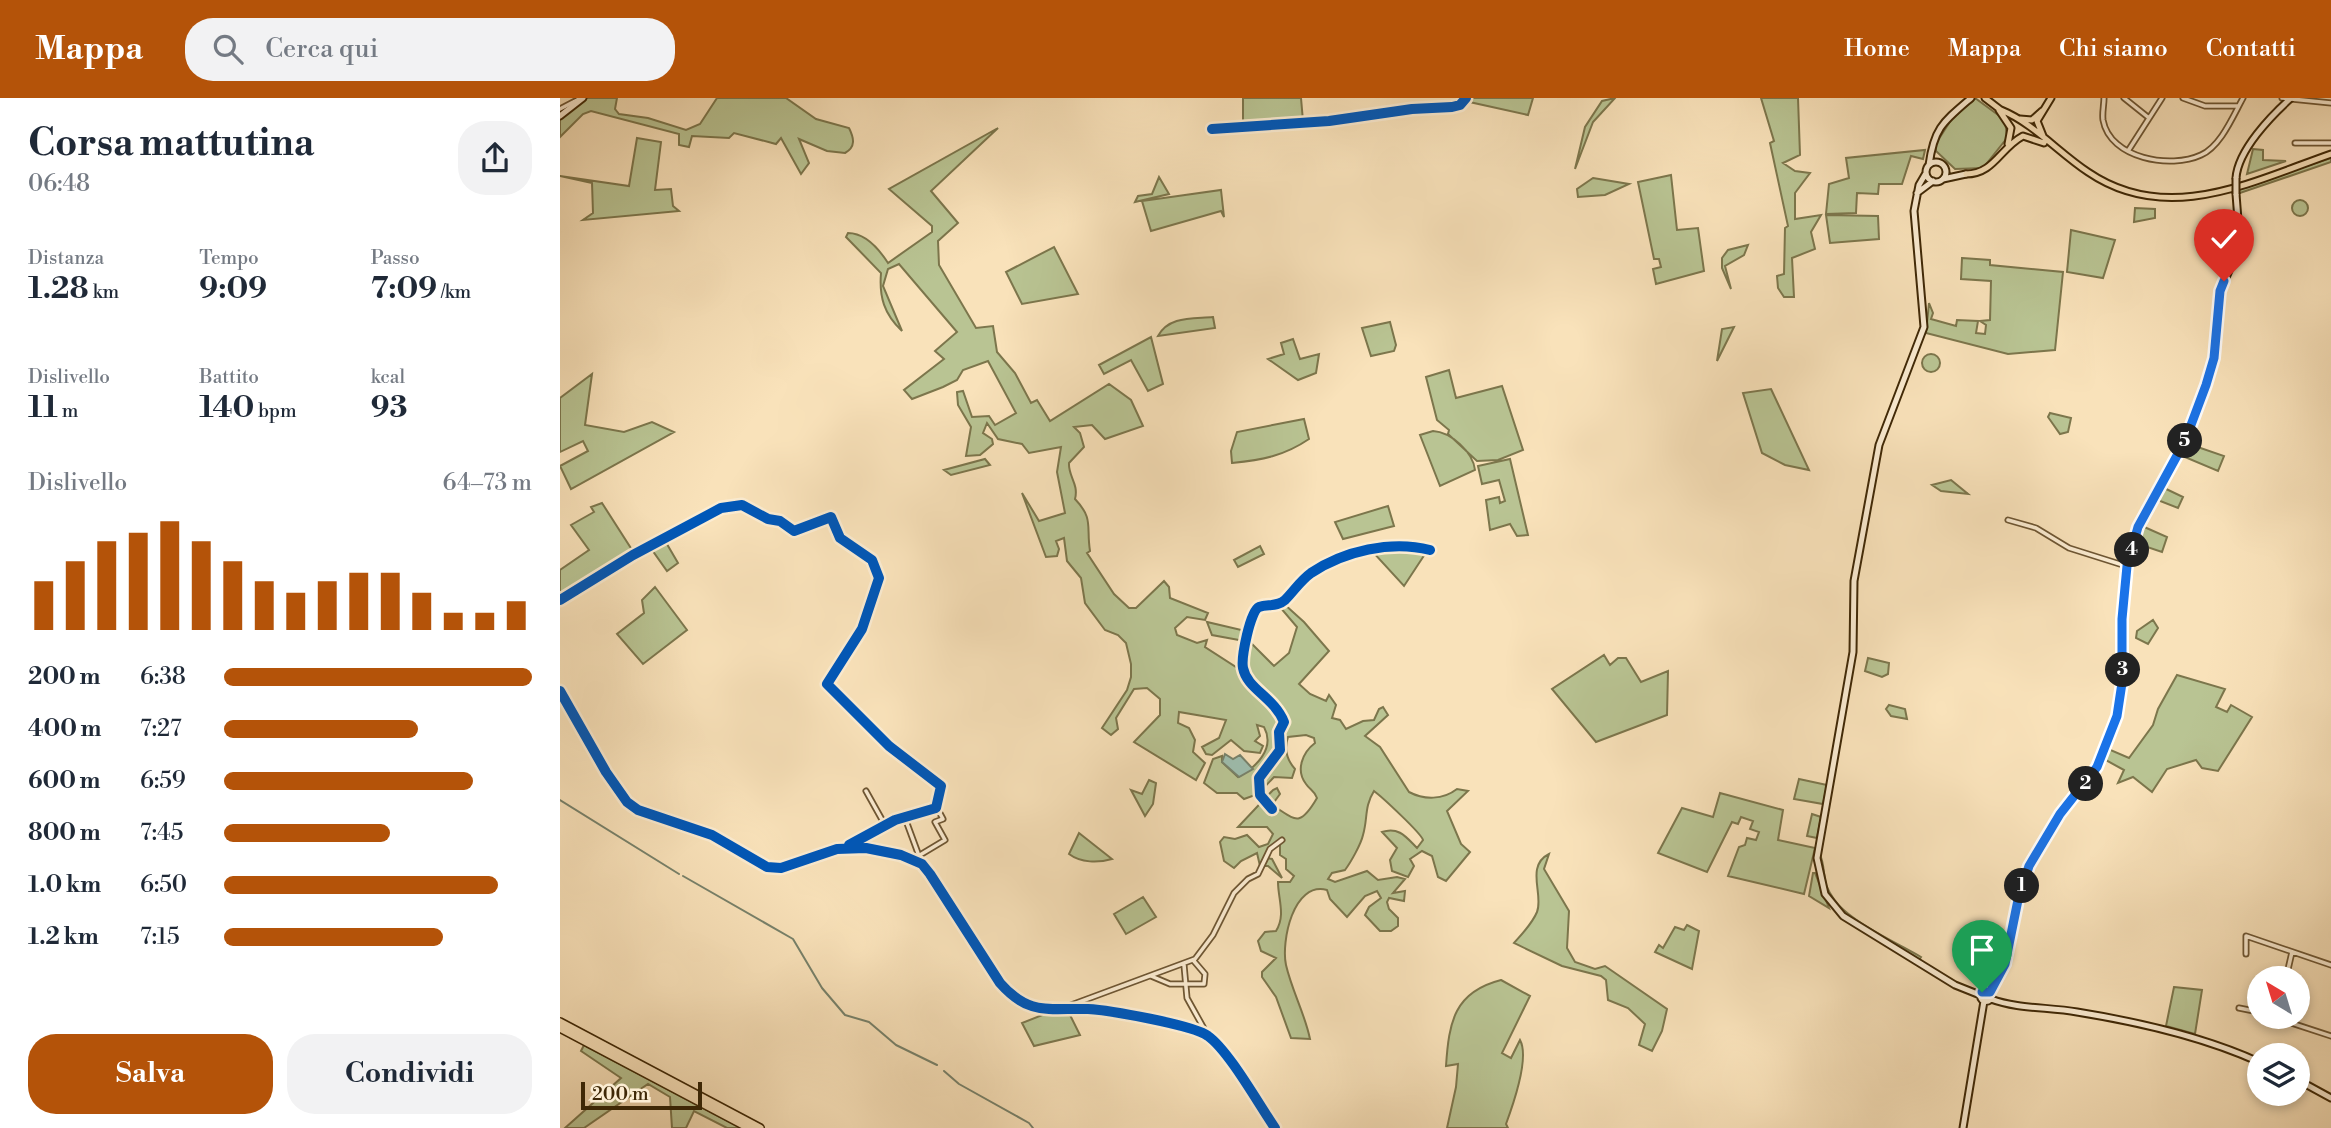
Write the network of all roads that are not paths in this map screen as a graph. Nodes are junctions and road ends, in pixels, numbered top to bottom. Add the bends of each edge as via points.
1 (1466, 98) edge
2 (1970, 98) edge
3 (1985, 98) edge
4 (2051, 98) edge
5 (2104, 98) edge
6 (2124, 98) edge
7 (2162, 98) edge
8 (2183, 98) edge
9 (2243, 98) edge
10 (582, 99) edge
11 (2287, 99) edge
12 (2331, 103) edge
13 (1993, 104) junction
14 (2239, 106) junction
15 (560, 109) edge
16 (2042, 111) junction
17 (560, 116) edge
18 (2149, 118) junction
19 (1212, 128) dead end
20 (1932, 141) junction
21 (2295, 143) dead end
22 (2331, 143) edge
23 (2052, 147) junction
24 (2005, 150) junction
25 (2128, 151) junction
26 (2331, 155) edge
27 (1940, 162) junction
28 (1929, 165) junction
29 (1945, 167) junction
30 (1926, 173) junction
31 (1966, 174) junction
32 (1943, 179) junction
33 (1933, 181) junction
34 (1917, 193) junction
35 (2008, 520) dead end
36 (1430, 550) dead end
37 (2127, 566) junction
38 (560, 600) edge
39 (560, 691) edge
40 (866, 791) dead end
41 (936, 806) junction
42 (1272, 809) dead end
43 (905, 818) junction
44 (885, 825) junction
45 (1282, 840) dead end
46 (844, 848) junction
47 (920, 855) junction
48 (922, 864) junction
49 (2292, 952) junction
50 (2246, 954) dead end
51 (1193, 960) junction
52 (1185, 965) junction
53 (2331, 965) edge
54 (2289, 966) edge
55 (1151, 976) junction
56 (1184, 983) junction
57 (1986, 997) junction
58 (2239, 1008) dead end
59 (2247, 1010) edge
60 (1058, 1011) junction
61 (560, 1022) edge
62 (560, 1028) edge
63 (2310, 1029) edge
64 (1208, 1035) junction
65 (2331, 1036) edge
66 (2247, 1057) edge
67 (2310, 1087) edge
68 (2331, 1098) edge
69 (749, 1128) edge
70 (760, 1128) edge
71 (1275, 1128) edge
72 (1963, 1128) edge

1 - 19 street via 1452,107
2 - 20 main road
3 - 13 main road
4 - 16 main road
5 - 25 street via 2106,128
6 - 18 street
7 - 18 street
8 - 14 street via 2205,106
9 - 14 street
10 - 15 street
10 - 17 main road
11 - 12 street
11 - 37 main road, bridge via 2237,170 2241,245 2220,291 2211,370 2185,441 2138,527
13 - 16 main road via 2025,121
13 - 23 main road
13 - 24 main road via 2011,128
14 - 25 street via 2203,155 2154,161
16 - 23 main road via 2038,128
18 - 25 street
20 - 27 main road
20 - 28 main road
21 - 22 street
23 - 24 main road via 2026,136
23 - 26 main road via 2105,183 2160,199 2214,194
24 - 31 main road via 1986,171
27 - 28 main road
27 - 29 main road
28 - 30 main road
29 - 31 main road
29 - 32 main road
30 - 33 main road
30 - 34 main road
31 - 32 main road
32 - 33 main road
33 - 34 main road
34 - 57 main road via 1914,217 1924,327 1879,445 1858,551 1853,652 1818,842 1821,882 1843,916 1955,985
35 - 37 street via 2036,528 2068,548
36 - 42 street via 1398,545 1361,552 1312,572 1283,602 1255,610 1242,666 1252,685 1272,700 1284,722 1280,750 1259,778 1260,795
37 - 57 main road via 2117,716 2097,767 2060,814 2029,866 2005,964
38 - 41 street via 721,508 743,505 794,531 831,517 840,538 872,560 878,578 862,629 827,684 889,746 941,786
39 - 46 main road via 606,772 638,810 712,835 767,867
40 - 44 street
41 - 43 street
41 - 47 street via 943,819 935,822 946,840
43 - 44 street
43 - 47 street
44 - 46 street
45 - 51 street via 1270,849 1258,874 1234,893 1213,935
46 - 48 main road via 882,850
47 - 48 street
48 - 60 main road via 1007,991 1030,1006
49 - 50 street via 2246,936
49 - 53 street
49 - 54 street
51 - 52 street
51 - 56 street via 1205,974 1206,983
52 - 55 street
52 - 56 street
55 - 56 street via 1166,983
55 - 60 street
56 - 64 street via 1190,1006
57 - 66 main road via 2179,1034
57 - 72 main road
58 - 59 street
60 - 64 main road via 1090,1009
61 - 70 highway
62 - 69 highway
63 - 65 street
64 - 71 main road
67 - 68 main road

